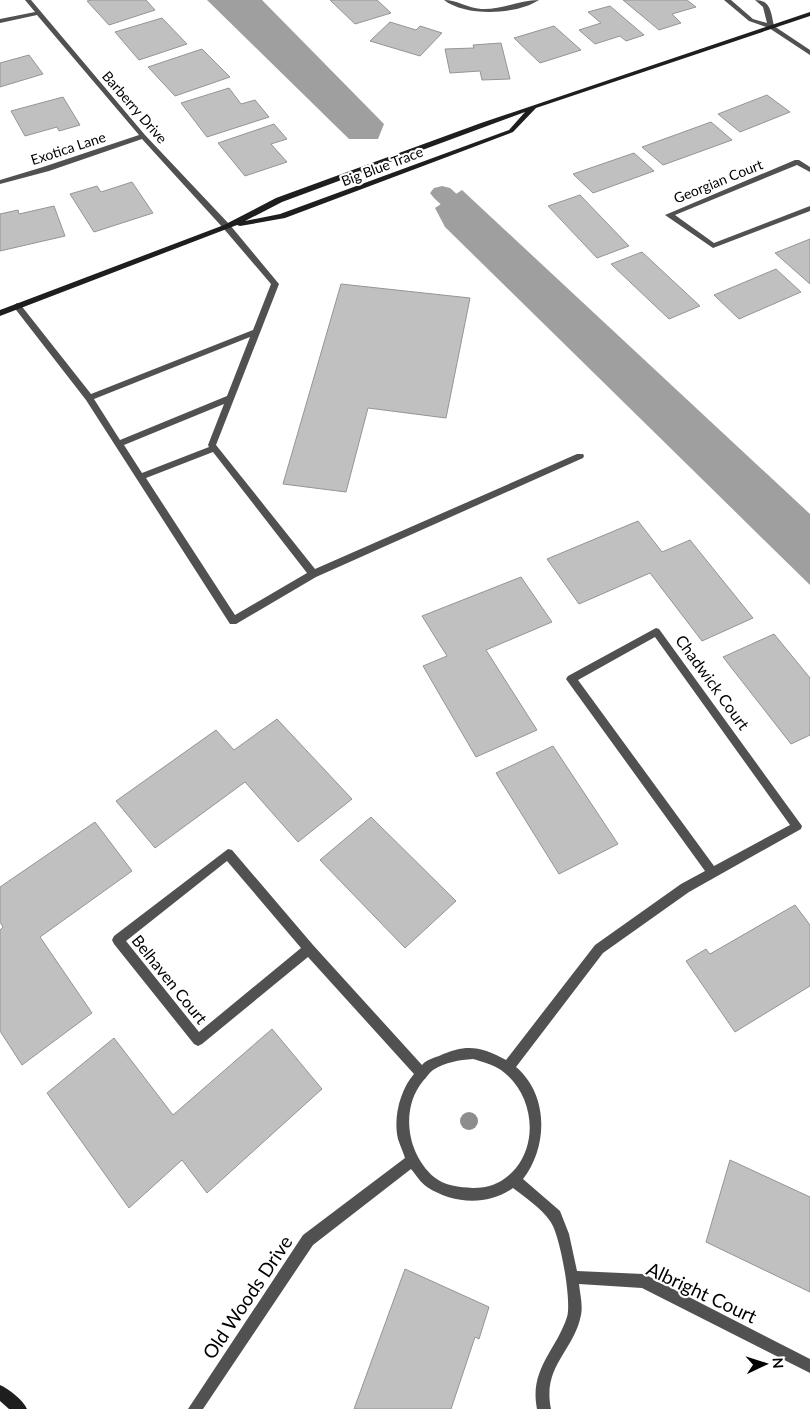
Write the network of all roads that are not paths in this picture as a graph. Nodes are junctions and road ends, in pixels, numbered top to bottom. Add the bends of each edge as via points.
1 (28, 0) edge
2 (447, 0) edge
3 (536, 0) edge
4 (727, 0) edge
5 (758, 0) edge
6 (38, 13) junction
7 (810, 14) edge
8 (0, 21) edge
9 (771, 27) junction
10 (810, 53) edge
11 (534, 107) junction
12 (143, 136) junction
13 (810, 170) edge
14 (0, 182) edge
15 (810, 208) edge
16 (227, 227) junction
17 (18, 306) junction
18 (0, 313) edge
19 (256, 332) junction
20 (89, 398) junction
21 (230, 398) junction
22 (118, 444) junction
23 (215, 448) junction
24 (580, 456) dead end
25 (140, 478) junction
26 (313, 574) junction
27 (713, 872) junction
28 (309, 949) junction
29 (508, 1067) junction
30 (421, 1073) junction
31 (412, 1161) junction
32 (514, 1180) junction
33 (572, 1277) junction
34 (810, 1366) edge
35 (0, 1392) edge
36 (20, 1409) edge
37 (195, 1409) edge
38 (544, 1409) edge

1 - 6 street, Barberry Drive
2 - 3 street via 469,10 484,12 504,10
4 - 9 street via 751,20
5 - 9 street via 766,6
6 - 8 street
6 - 12 street, Barberry Drive
7 - 9 street, Big Blue Trace
9 - 10 street
9 - 11 street, Big Blue Trace
11 - 16 street, Big Blue Trace via 279,200
11 - 16 street, Big Blue Trace via 511,130 282,216
12 - 14 street, Exotica Lane via 46,170
12 - 16 street, Barberry Drive
13 - 15 street, Georgian Court via 797,162 669,215 713,246
16 - 17 street, Big Blue Trace
16 - 19 street, Barberry Drive via 275,284
17 - 18 street, Big Blue Trace
17 - 20 street
19 - 20 street
19 - 21 street
20 - 22 street
21 - 22 street
21 - 23 street via 212,445
22 - 25 street
23 - 25 street
23 - 26 street
24 - 26 street
25 - 26 street via 233,621
27 - 27 street, Chadwick Court via 797,826 656,632 570,679
27 - 29 street, Chadwick Court via 599,949
28 - 28 street, Belhaven Court via 198,1040 118,940 228,854
28 - 30 street, Belhaven Court
29 - 30 street via 473,1053 453,1055
29 - 32 street via 522,1082 532,1101 537,1122 530,1157
30 - 31 street via 408,1092 402,1115 403,1139
31 - 32 street via 427,1180 448,1193 471,1197 487,1194
31 - 37 street, Old Woods Drive via 308,1240
32 - 33 street via 556,1217
33 - 34 street, Albright Court via 643,1280
33 - 38 street via 574,1314 546,1375 540,1399
35 - 36 street

